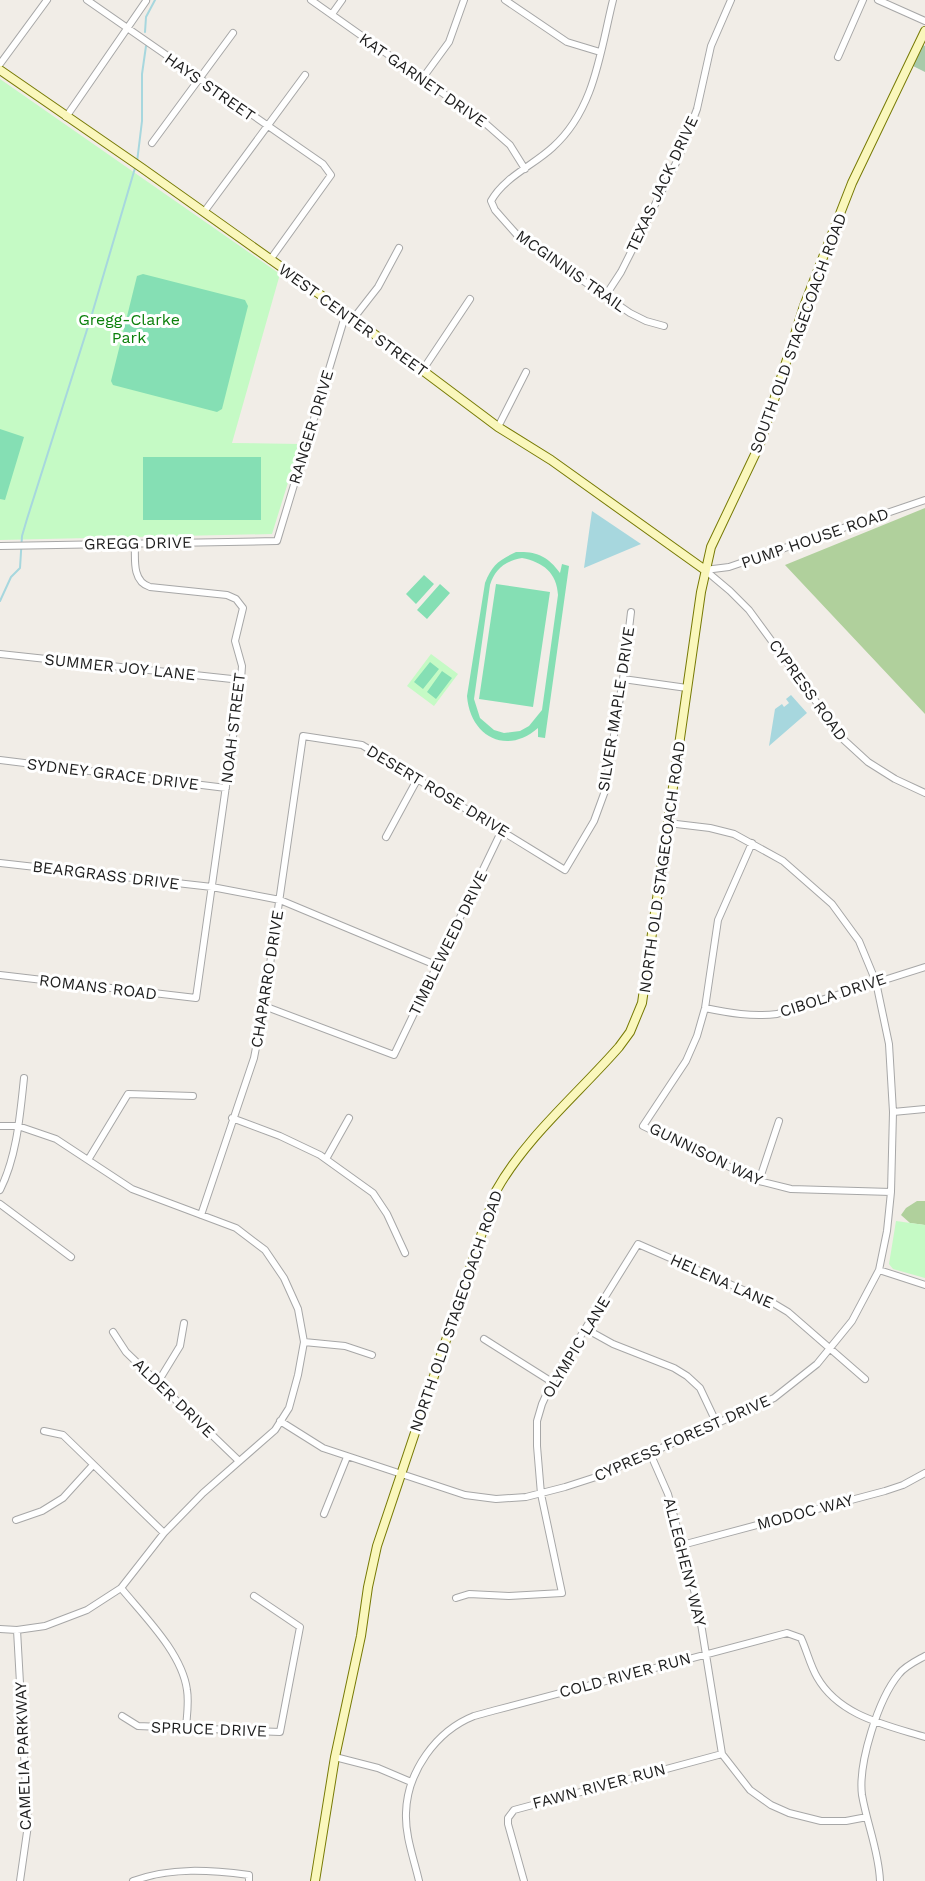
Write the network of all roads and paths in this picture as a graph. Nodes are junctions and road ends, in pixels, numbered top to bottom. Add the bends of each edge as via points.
1 (47, 0) edge
2 (87, 0) edge
3 (311, 0) edge
4 (342, 0) edge
5 (464, 0) edge
6 (505, 0) edge
7 (613, 0) edge
8 (731, 0) edge
9 (863, 0) edge
10 (879, 0) edge
11 (146, 1) edge
12 (332, 14) junction
13 (925, 21) edge
14 (127, 29) junction
15 (925, 31) edge
16 (233, 33) dead end
17 (600, 52) junction
18 (838, 57) dead end
19 (0, 64) edge
20 (0, 70) edge
21 (305, 75) dead end
22 (199, 79) junction
23 (422, 79) junction
24 (66, 117) junction
25 (267, 127) junction
26 (152, 143) dead end
27 (525, 169) junction
28 (204, 212) junction
29 (399, 249) dead end
30 (270, 260) junction
31 (606, 295) junction
32 (470, 299) dead end
33 (349, 316) junction
34 (664, 326) dead end
35 (422, 370) junction
36 (526, 372) dead end
37 (498, 427) junction
38 (925, 501) edge
39 (277, 541) joint
40 (135, 543) junction
41 (0, 546) edge
42 (705, 570) junction
43 (631, 612) dead end
44 (0, 654) edge
45 (241, 680) junction
46 (623, 680) junction
47 (687, 688) junction
48 (303, 736) joint
49 (0, 760) edge
50 (418, 778) junction
51 (226, 788) junction
52 (925, 793) edge
53 (668, 823) junction
54 (502, 830) junction
55 (386, 837) dead end
56 (752, 843) junction
57 (0, 863) edge
58 (565, 870) joint
59 (212, 887) junction
60 (280, 900) junction
61 (438, 966) junction
62 (925, 967) edge
63 (0, 975) edge
64 (876, 982) junction
65 (196, 998) joint
66 (264, 1006) junction
67 (705, 1008) junction
68 (24, 1078) dead end
69 (194, 1096) dead end
70 (925, 1110) edge
71 (893, 1112) junction
72 (232, 1118) junction
73 (349, 1118) dead end
74 (779, 1121) dead end
75 (0, 1126) edge
76 (18, 1126) junction
77 (326, 1159) junction
78 (88, 1160) junction
79 (759, 1181) junction
80 (0, 1191) edge
81 (891, 1192) junction
82 (0, 1204) edge
83 (201, 1215) junction
84 (638, 1244) joint
85 (405, 1253) dead end
86 (71, 1257) dead end
87 (879, 1270) junction
88 (925, 1285) edge
89 (184, 1323) dead end
90 (586, 1329) junction
91 (113, 1332) dead end
92 (484, 1339) dead end
93 (303, 1342) junction
94 (830, 1349) junction
95 (372, 1355) dead end
96 (865, 1379) dead end
97 (158, 1382) junction
98 (552, 1382) junction
99 (280, 1421) junction
100 (717, 1424) junction
101 (44, 1431) dead end
102 (650, 1453) junction
103 (347, 1457) junction
104 (239, 1461) junction
105 (93, 1465) junction
106 (925, 1473) edge
107 (400, 1474) junction
108 (541, 1494) junction
109 (324, 1514) dead end
110 (16, 1520) dead end
111 (164, 1533) junction
112 (682, 1545) junction
113 (121, 1588) junction
114 (254, 1596) dead end
115 (456, 1598) dead end
116 (0, 1629) edge
117 (17, 1630) junction
118 (705, 1654) junction
119 (925, 1656) edge
120 (122, 1716) dead end
121 (875, 1722) junction
122 (186, 1728) junction
123 (925, 1737) edge
124 (722, 1754) junction
125 (335, 1757) junction
126 (411, 1782) junction
127 (867, 1817) junction
128 (20, 1881) edge
129 (133, 1881) edge
130 (249, 1881) edge
131 (315, 1881) edge
132 (419, 1881) edge
133 (524, 1881) edge
134 (880, 1881) edge

1 - 19 street
2 - 14 street, HAYS STREET
3 - 12 street, KAT GARNET DRIVE
4 - 12 street
5 - 23 street via 449,42
6 - 17 street via 567,42
7 - 17 street
8 - 31 street, TEXAS JACK DRIVE via 711,46 685,142
9 - 18 street
10 - 13 street
11 - 14 street
12 - 23 street, KAT GARNET DRIVE
14 - 22 street, HAYS STREET
14 - 24 street
15 - 42 street, SOUTH OLD STAGECOACH ROAD via 852,183 804,306 760,444 711,547
16 - 22 street
17 - 27 street via 584,107 554,146
20 - 24 street, WEST CENTER STREET
21 - 25 street
22 - 25 street, HAYS STREET
22 - 26 street
23 - 27 street, KAT GARNET DRIVE via 499,134
24 - 28 street, WEST CENTER STREET
25 - 28 street
25 - 30 street, HAYS STREET via 322,164 331,176
27 - 31 street, MCGINNIS TRAIL via 497,189 491,201 495,210 518,236
28 - 30 street, WEST CENTER STREET
29 - 33 street via 378,287
30 - 33 street, WEST CENTER STREET
31 - 34 street, MCGINNIS TRAIL via 638,317
32 - 35 street
33 - 35 street, WEST CENTER STREET
33 - 39 street, RANGER DRIVE
35 - 37 street, WEST CENTER STREET
36 - 37 street
37 - 42 street, WEST CENTER STREET
38 - 42 street, PUMP HOUSE ROAD via 729,567
39 - 40 street, GREGG DRIVE
40 - 41 street, GREGG DRIVE
40 - 45 street, NOAH STREET via 137,577 142,585 227,596 242,604 235,641 242,666
42 - 47 street, NORTH OLD STAGECOACH ROAD
42 - 52 street, CYPRESS ROAD via 749,610 844,740 868,762
43 - 46 street, SILVER MAPLE DRIVE
44 - 45 street, SUMMER JOY LANE
45 - 51 street, NOAH STREET
46 - 47 street
46 - 58 street, SILVER MAPLE DRIVE via 605,791 594,821
47 - 53 street, NORTH OLD STAGECOACH ROAD
48 - 50 street, DESERT ROSE DRIVE via 362,745
48 - 60 street, CHAPARRO DRIVE
49 - 51 street, SYDNEY GRACE DRIVE
50 - 54 street, DESERT ROSE DRIVE
50 - 55 street
51 - 59 street, NOAH STREET
53 - 56 street, CYPRESS FOREST DRIVE via 710,828
53 - 107 street, NORTH OLD STAGECOACH ROAD via 645,992 636,1019 619,1047 526,1147 495,1191
54 - 58 street, DESERT ROSE DRIVE
54 - 61 street, TIMBLEWEED DRIVE
56 - 64 street, CYPRESS FOREST DRIVE via 783,861 832,903 859,941
56 - 67 street, GUNNISON WAY via 718,920
57 - 59 street, BEARGRASS DRIVE
59 - 60 street, BEARGRASS DRIVE
59 - 65 street, NOAH STREET
60 - 61 street
60 - 66 street, CHAPARRO DRIVE
61 - 66 street, TIMBLEWEED DRIVE via 394,1055
62 - 64 street, CIBOLA DRIVE
63 - 65 street, ROMANS ROAD
64 - 67 street, CIBOLA DRIVE via 777,1014 742,1015
64 - 71 street, CYPRESS FOREST DRIVE via 889,1044
66 - 72 street, CHAPARRO DRIVE via 254,1058
67 - 79 street, GUNNISON WAY via 686,1061 643,1126
68 - 76 street
69 - 78 street via 128,1094
70 - 71 street
71 - 81 street, CYPRESS FOREST DRIVE
72 - 77 street
72 - 83 street, CHAPARRO DRIVE
73 - 77 street
74 - 79 street
75 - 76 street
76 - 78 street via 56,1139
76 - 80 street
77 - 85 street via 374,1193
78 - 83 street via 132,1189
79 - 81 street, GUNNISON WAY via 791,1189
81 - 87 street, CYPRESS FOREST DRIVE
82 - 86 street
83 - 93 street via 236,1228 265,1250 284,1278 298,1310
84 - 90 street, OLYMPIC LANE
84 - 94 street, HELENA LANE via 772,1303
87 - 88 street
87 - 94 street, CYPRESS FOREST DRIVE via 852,1321
89 - 97 street via 180,1346
90 - 98 street, OLYMPIC LANE
90 - 100 street via 687,1376 700,1388
91 - 97 street, ALDER DRIVE via 126,1352
92 - 98 street
93 - 95 street via 345,1346
93 - 99 street via 289,1408
94 - 96 street, HELENA LANE
94 - 100 street, CYPRESS FOREST DRIVE via 774,1398
97 - 104 street, ALDER DRIVE
98 - 108 street, OLYMPIC LANE via 537,1421
99 - 103 street, CYPRESS FOREST DRIVE via 323,1448
99 - 104 street
100 - 102 street, CYPRESS FOREST DRIVE
101 - 105 street via 63,1435
102 - 108 street, CYPRESS FOREST DRIVE via 596,1477
102 - 112 street, ALLEGHENY WAY via 668,1494
103 - 107 street, CYPRESS FOREST DRIVE
103 - 109 street
104 - 111 street
105 - 110 street via 63,1498
105 - 111 street
106 - 112 street, MODOC WAY via 885,1491
107 - 108 street, CYPRESS FOREST DRIVE via 465,1495 496,1499
107 - 125 street, NORTH OLD STAGECOACH ROAD via 377,1546
108 - 115 street, OLYMPIC LANE via 562,1593 469,1594
111 - 113 street
112 - 118 street, ALLEGHENY WAY via 698,1605
113 - 117 street via 87,1610 45,1626
113 - 122 street via 178,1662 187,1687
114 - 122 street, SPRUCE DRIVE via 300,1627 280,1732
116 - 117 street
117 - 128 street, CAMELIA PARKWAY via 28,1825
118 - 121 street, COLD RIVER RUN via 787,1633 801,1638 828,1692
118 - 124 street, ALLEGHENY WAY
118 - 126 street, COLD RIVER RUN via 473,1717 437,1742
119 - 121 street via 900,1672
120 - 122 street, SPRUCE DRIVE via 138,1726
121 - 123 street, COLD RIVER RUN
121 - 127 street via 862,1772
124 - 127 street, ALLEGHENY WAY via 750,1790 789,1813 821,1821
124 - 133 street, FAWN RIVER RUN via 514,1810 508,1824
125 - 126 street
125 - 131 street, NORTH OLD STAGECOACH ROAD
126 - 132 street, COLD RIVER RUN via 406,1815
127 - 134 street
129 - 130 street via 189,1870 249,1875

